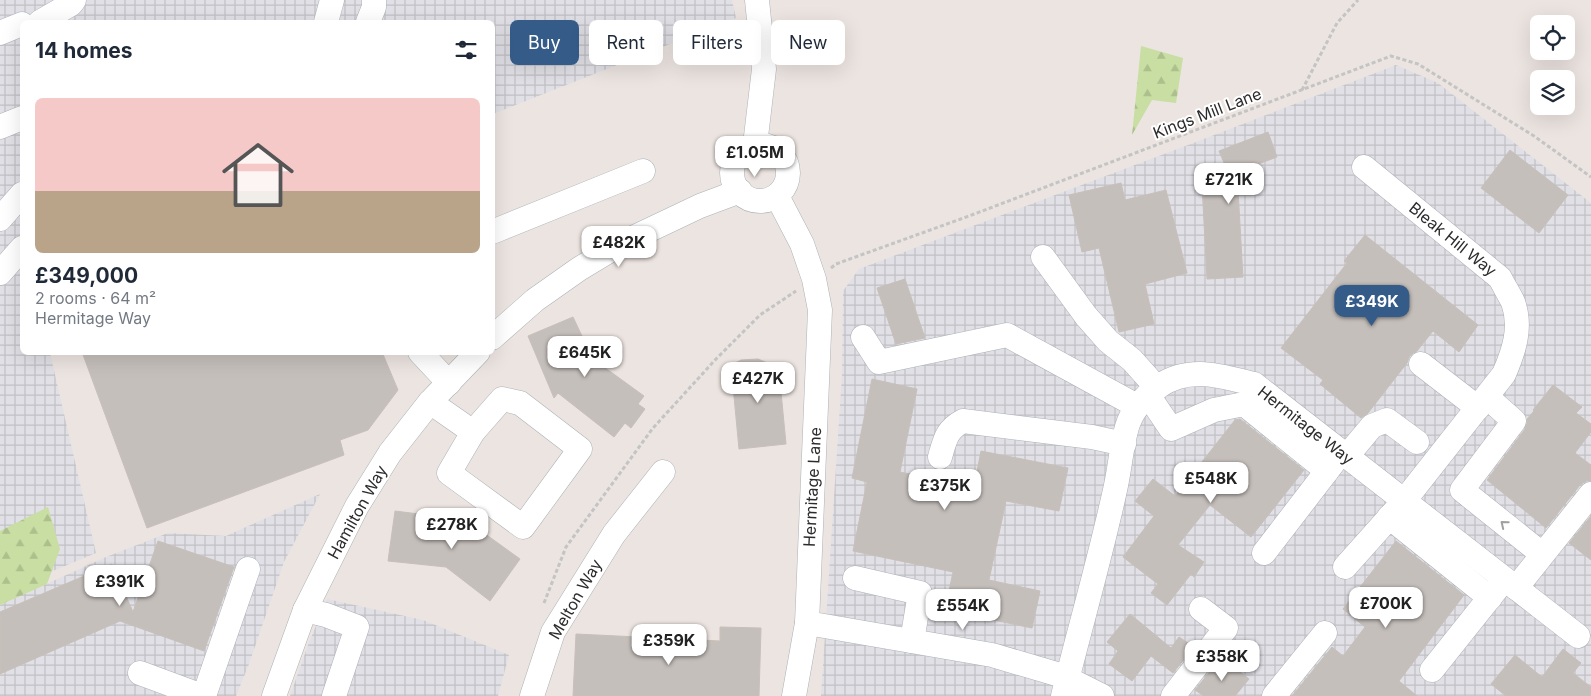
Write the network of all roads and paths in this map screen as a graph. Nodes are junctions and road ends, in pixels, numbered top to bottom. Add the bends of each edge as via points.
1 (74, 0) edge
2 (332, 0) edge
3 (374, 0) edge
4 (757, 0) edge
5 (1358, 0) edge
6 (43, 20) edge
7 (327, 20) edge
8 (369, 20) edge
9 (20, 25) edge
10 (0, 33) edge
11 (1302, 90) junction
12 (20, 119) edge
13 (0, 127) edge
14 (755, 145) junction
15 (1364, 167) dead end
16 (643, 171) dead end
17 (1591, 177) edge
18 (740, 191) junction
19 (20, 196) edge
20 (777, 196) junction
21 (0, 219) edge
22 (495, 231) edge
23 (20, 250) edge
24 (1044, 257) dead end
25 (0, 273) edge
26 (814, 279) junction
27 (495, 335) edge
28 (863, 337) dead end
29 (423, 355) edge
30 (475, 355) edge
31 (1421, 364) dead end
32 (449, 383) junction
33 (1147, 396) junction
34 (430, 402) junction
35 (1483, 403) junction
36 (1267, 409) junction
37 (473, 432) junction
38 (1417, 442) dead end
39 (1124, 444) junction
40 (1344, 454) junction
41 (940, 457) dead end
42 (1327, 471) junction
43 (663, 472) dead end
44 (1591, 494) edge
45 (1397, 509) junction
46 (1264, 553) dead end
47 (1542, 554) junction
48 (1345, 567) dead end
49 (248, 569) dead end
50 (855, 578) dead end
51 (1510, 584) junction
52 (1490, 598) junction
53 (1201, 609) dead end
54 (305, 610) junction
55 (807, 623) junction
56 (1326, 633) dead end
57 (1578, 636) dead end
58 (912, 641) junction
59 (1432, 670) dead end
60 (140, 673) dead end
61 (1065, 688) edge
62 (203, 696) edge
63 (274, 696) edge
64 (334, 696) edge
65 (532, 696) edge
66 (794, 696) edge
67 (1102, 696) edge
68 (1173, 696) edge
69 (1274, 696) edge

1 - 6 street
2 - 7 street
3 - 8 street
4 - 14 street via 764,69
5 - 11 path via 1337,23
9 - 10 street
11 - 17 path, Kings Mill Lane via 1391,56 1418,64 1534,136
11 - 26 path, Kings Mill Lane via 836,264
12 - 13 street
14 - 18 street via 744,149 733,164 732,175
14 - 20 street via 775,148 787,164 785,186
15 - 35 street, Bleak Hill Way via 1500,278 1513,304 1518,329 1514,351 1504,374
16 - 22 street
18 - 20 street via 749,199 760,201
18 - 27 street via 622,243 535,300
19 - 21 street
20 - 26 street, Hermitage Lane via 802,244
23 - 25 street
24 - 33 street via 1086,316 1108,341 1132,360
26 - 55 street, Hermitage Lane via 820,310
28 - 33 street via 879,362 1008,334
29 - 32 street
30 - 32 street, Hamilton Way
31 - 35 street
32 - 34 street, Hamilton Way
33 - 36 street via 1171,429 1214,410 1244,404
33 - 36 street, Hermitage Way via 1169,380 1208,373 1254,384
33 - 39 street via 1127,426
34 - 37 street
34 - 54 street, Hamilton Way via 390,453 357,506
35 - 45 street, Bleak Hill Way
47 -> 35 street via 1462,490 1514,421
36 - 40 street, Hermitage Way
36 - 42 street
37 - 37 street via 502,400 520,403 580,449 523,527 449,473
38 - 40 street via 1387,420 1372,426
39 - 41 street via 962,421 948,433
39 - 61 street
40 - 42 street
40 - 45 street, Hermitage Way
42 - 46 street
43 - 65 street, Melton Way via 614,534 552,632
44 - 47 street
45 - 48 street, Bleak Hill Way
45 - 51 street, Hermitage Way
45 - 52 street
47 - 51 street
49 - 62 street
50 - 58 street via 920,593
51 - 52 street
51 - 57 street, Hermitage Way
52 - 59 street
53 - 68 street via 1226,628
54 - 63 street, Hamilton Way
54 - 64 street via 357,627
55 - 58 street
55 - 66 street, Hermitage Lane
56 - 69 street
58 - 61 street via 992,655 1060,675
60 - 62 street
61 - 67 street

